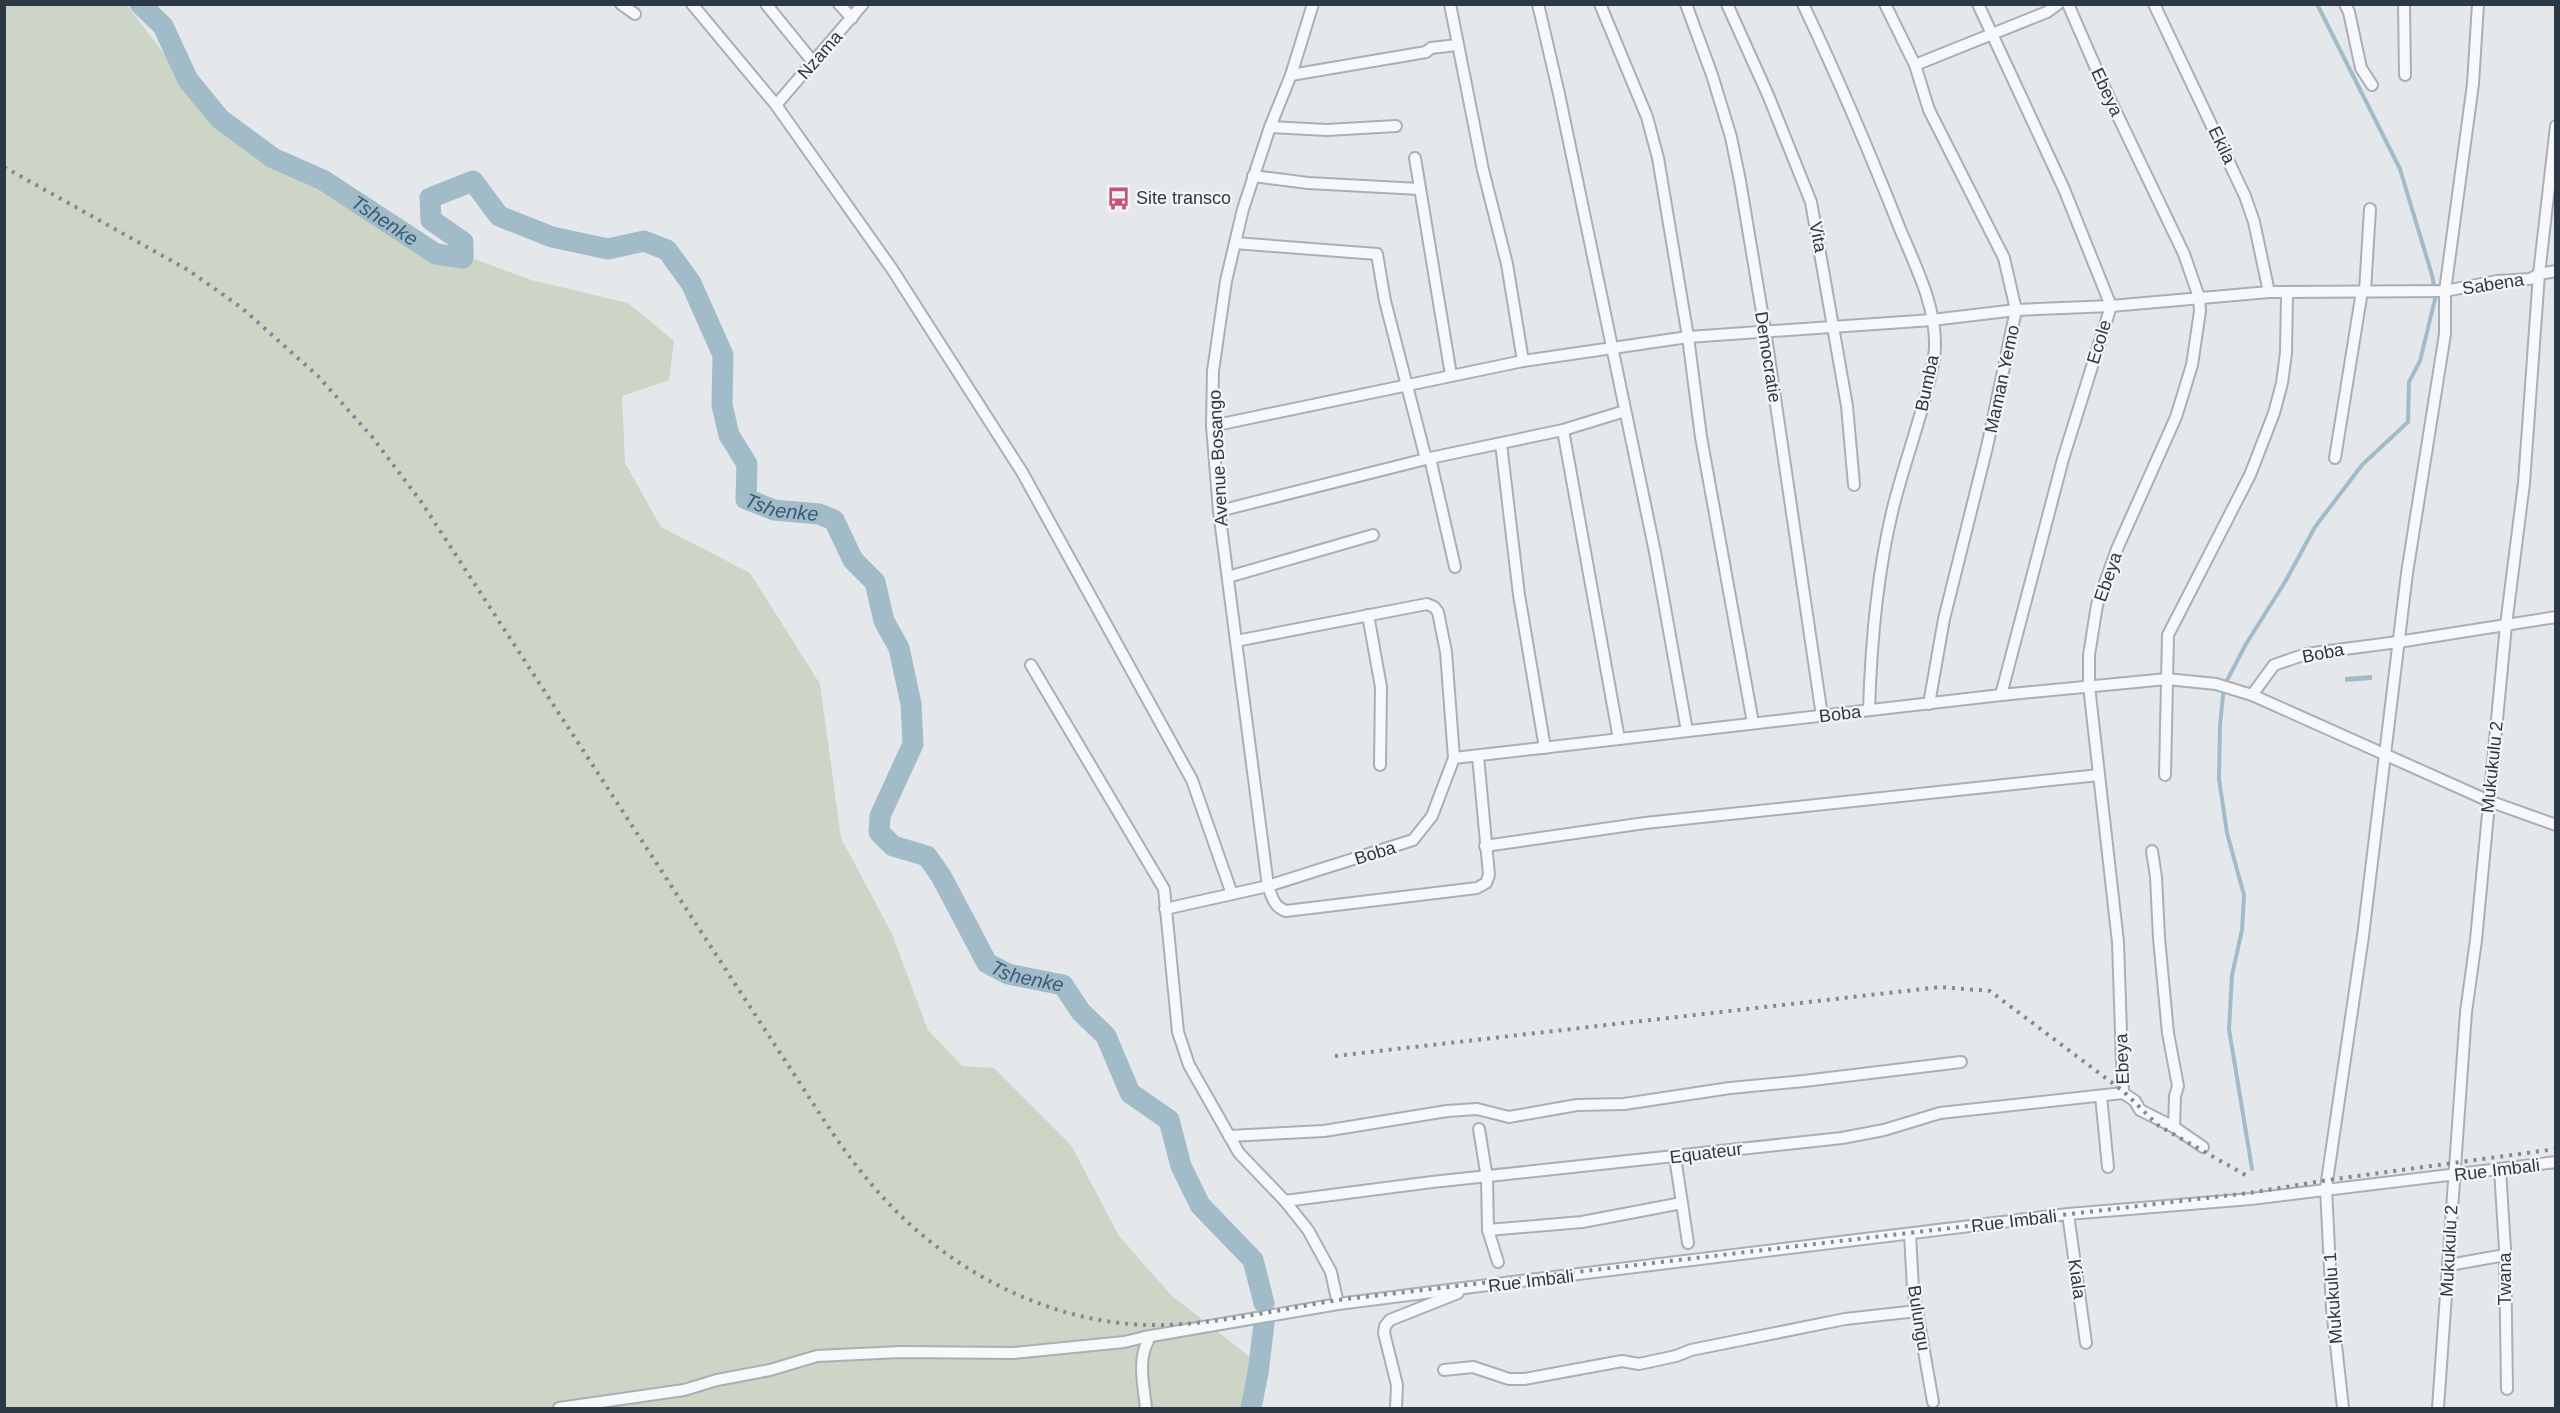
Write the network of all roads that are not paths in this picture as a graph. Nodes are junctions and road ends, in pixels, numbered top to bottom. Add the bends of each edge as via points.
1 (621, 4) edge
2 (692, 4) edge
3 (766, 4) edge
4 (839, 4) edge
5 (864, 4) edge
6 (1313, 4) edge
7 (1450, 4) edge
8 (1538, 4) edge
9 (1600, 4) edge
10 (1686, 4) edge
11 (1727, 4) edge
12 (1803, 4) edge
13 (1886, 4) edge
14 (1978, 4) edge
15 (2058, 4) edge
16 (2068, 4) edge
17 (2154, 4) edge
18 (2345, 4) edge
19 (2404, 4) edge
20 (2478, 4) edge
21 (635, 14) dead end
22 (852, 18) junction
23 (1991, 34) junction
24 (1457, 45) junction
25 (813, 62) junction
26 (1915, 65) junction
27 (1291, 75) junction
28 (2405, 75) dead end
29 (2372, 85) dead end
30 (776, 105) junction
31 (1396, 126) dead end
32 (2556, 126) edge
33 (1270, 127) junction
34 (1415, 158) dead end
35 (1253, 176) junction
36 (1420, 189) junction
37 (2370, 209) dead end
38 (1235, 243) junction
39 (2556, 271) edge
40 (2539, 274) junction
41 (2364, 291) junction
42 (2445, 291) junction
43 (2269, 292) junction
44 (2287, 294) junction
45 (2199, 297) junction
46 (2111, 306) junction
47 (2016, 310) junction
48 (1932, 320) junction
49 (1833, 326) junction
50 (1765, 330) junction
51 (1688, 337) junction
52 (1612, 347) junction
53 (1523, 361) junction
54 (1451, 375) junction
55 (1406, 384) junction
56 (1625, 411) junction
57 (1212, 426) junction
58 (1563, 430) junction
59 (1501, 444) junction
60 (2335, 458) dead end
61 (1428, 459) junction
62 (1854, 484) dead end
63 (1219, 511) junction
64 (1373, 535) dead end
65 (1455, 567) dead end
66 (1228, 577) junction
67 (1368, 615) junction
68 (2556, 617) edge
69 (2506, 625) junction
70 (1236, 641) junction
71 (2398, 642) junction
72 (1031, 665) dead end
73 (2167, 679) junction
74 (2089, 686) junction
75 (2001, 695) junction
76 (2252, 695) junction
77 (1929, 704) junction
78 (1869, 710) junction
79 (1822, 716) junction
80 (1753, 723) junction
81 (1687, 731) junction
82 (1619, 739) junction
83 (1545, 748) junction
84 (2385, 755) junction
85 (1478, 756) junction
86 (1454, 758) junction
87 (1380, 765) dead end
88 (2099, 775) junction
89 (2165, 775) dead end
90 (2489, 801) junction
91 (2556, 825) edge
92 (1485, 846) junction
93 (2152, 851) dead end
94 (1268, 886) junction
95 (1232, 894) junction
96 (1165, 909) junction
97 (1961, 1062) dead end
98 (2123, 1093) junction
99 (2101, 1096) junction
100 (2174, 1127) junction
101 (1479, 1129) dead end
102 (1229, 1136) junction
103 (2203, 1147) dead end
104 (1675, 1157) junction
105 (2556, 1162) edge
106 (2108, 1167) dead end
107 (2500, 1169) junction
108 (2453, 1175) junction
109 (1487, 1178) junction
110 (2326, 1188) junction
111 (1285, 1201) junction
112 (1683, 1203) junction
113 (2068, 1214) junction
114 (1488, 1230) junction
115 (1910, 1234) junction
116 (1688, 1243) dead end
117 (2505, 1255) junction
118 (1498, 1262) dead end
119 (2449, 1265) junction
120 (1472, 1287) junction
121 (1338, 1304) junction
122 (1917, 1311) junction
123 (1145, 1337) junction
124 (2086, 1343) dead end
125 (1444, 1370) dead end
126 (2507, 1389) dead end
127 (1932, 1402) dead end
128 (559, 1408) edge
129 (1146, 1408) edge
130 (1396, 1408) edge
131 (2343, 1408) edge
132 (2438, 1408) edge

1 - 21 street
2 - 30 street
3 - 25 street
4 - 22 street
5 - 22 street, Nzama
6 - 27 street, Avenue Bosango
7 - 24 street
8 - 52 street
9 - 51 street via 1647,117 1658,158
10 - 50 street, Democratie via 1731,137
11 - 49 street, Vita via 1804,182
12 - 48 street, Bumba via 1890,203
13 - 26 street, Maman Yemo
14 - 23 street, Ecole
15 - 23 street
16 - 45 street, Ebeya via 2179,244
17 - 43 street, Ekila via 2245,196
18 - 29 street via 2361,68
19 - 28 street
20 - 42 street, Mukukulu 1 via 2473,84
22 - 25 street, Nzama
23 - 26 street
23 - 46 street, Ecole via 2064,189
24 - 27 street
24 - 53 street via 1507,264
25 - 30 street, Nzama
26 - 47 street, Maman Yemo via 1929,110 2004,258
27 - 33 street, Avenue Bosango
30 - 95 street via 892,269 1022,472 1192,780
31 - 33 street via 1327,130
32 - 40 street, Mukukulu 2
33 - 35 street, Avenue Bosango
34 - 36 street
35 - 36 street
35 - 38 street, Avenue Bosango
36 - 54 street
37 - 41 street
38 - 55 street via 1377,254
38 - 57 street, Avenue Bosango via 1213,370
39 - 40 street, Sabena
40 - 42 street, Sabena via 2530,279
40 - 69 street, Mukukulu 2 via 2524,483
41 - 42 street, Sabena
41 - 44 street, Sabena
41 - 60 street
42 - 71 street, Mukukulu 1 via 2440,376
43 - 44 street, Sabena
43 - 45 street, Sabena
44 - 73 street via 2286,352 2274,413 2250,476 2168,635
45 - 46 street, Sabena
45 - 74 street, Ebeya via 2198,334 2176,417 2117,549 2097,605 2089,655
46 - 47 street, Sabena
46 - 75 street, Ecole via 2063,459
47 - 48 street, Sabena
47 - 77 street, Maman Yemo via 1944,619
48 - 49 street, Sabena
48 - 78 street, Bumba via 1932,368 1893,507 1880,572
49 - 50 street, Sabena
49 - 62 street, Vita via 1847,406
50 - 51 street, Sabena
50 - 79 street, Democratie
51 - 52 street, Sabena
51 - 80 street via 1700,427
52 - 53 street, Sabena
52 - 56 street
53 - 54 street, Sabena
54 - 55 street, Sabena
55 - 57 street, Sabena
55 - 61 street
56 - 58 street
56 - 81 street
57 - 63 street, Avenue Bosango
58 - 59 street
58 - 82 street
59 - 61 street
59 - 83 street via 1519,595
61 - 63 street
61 - 65 street
63 - 66 street, Avenue Bosango
64 - 66 street
66 - 70 street, Avenue Bosango
67 - 70 street
67 - 86 street via 1427,604 1438,612 1446,652
67 - 87 street via 1381,687
68 - 69 street, Boba
69 - 71 street, Boba
69 - 90 street, Mukukulu 2
70 - 94 street, Avenue Bosango
71 - 76 street, Boba via 2328,650 2274,665
71 - 84 street, Mukukulu 1
72 - 96 street via 1164,889
73 - 74 street, Boba
73 - 76 street, Boba via 2216,684
73 - 89 street
74 - 75 street, Boba
74 - 88 street, Ebeya
75 - 77 street, Boba
76 - 84 street
77 - 78 street, Boba
78 - 79 street, Boba
79 - 80 street, Boba
80 - 81 street, Boba
81 - 82 street, Boba
82 - 83 street, Boba
83 - 85 street, Boba
84 - 90 street
84 - 110 street, Mukukulu 1
85 - 86 street, Boba
85 - 92 street
86 - 94 street, Boba via 1432,816 1413,840
88 - 92 street via 1645,823
88 - 98 street, Ebeya via 2118,942
90 - 91 street
90 - 108 street, Mukukulu 2
92 - 94 street via 1489,875 1486,883 1477,888 1286,911 1274,902
93 - 100 street via 2168,1033 2178,1086
94 - 95 street, Boba
95 - 96 street, Boba
96 - 102 street via 1178,1032 1189,1065
97 - 102 street via 1624,1104 1577,1105 1509,1117 1477,1109 1447,1111 1324,1131
98 - 99 street, Equateur
98 - 100 street, Ebeya via 2140,1110
99 - 104 street, Equateur via 1940,1113 1842,1138
99 - 106 street
100 - 103 street, Ebeya
101 - 109 street
102 - 111 street via 1239,1153
104 - 109 street, Equateur
104 - 112 street
105 - 107 street, Rue Imbali
107 - 108 street, Rue Imbali
107 - 117 street, Twana
108 - 110 street, Rue Imbali
108 - 119 street, Mukukulu 2
109 - 111 street, Equateur
109 - 114 street
110 - 113 street, Rue Imbali via 2251,1199
110 - 131 street, Mukukulu 1 via 2332,1309
111 - 121 street via 1321,1252 1331,1272
112 - 114 street via 1603,1219
112 - 116 street
113 - 115 street, Rue Imbali
113 - 124 street, Kiala
114 - 118 street
115 - 120 street, Rue Imbali
115 - 122 street, Bulungu
117 - 119 street
117 - 126 street, Twana
119 - 132 street, Mukukulu 2
120 - 121 street
120 - 130 street via 1390,1320 1385,1326 1397,1385
121 - 123 street
122 - 125 street via 1845,1319 1639,1364 1622,1360 1536,1378 1509,1379 1473,1367
122 - 127 street, Bulungu
123 - 128 street via 1013,1353 817,1356 684,1390
123 - 129 street via 1148,1341 1142,1363

